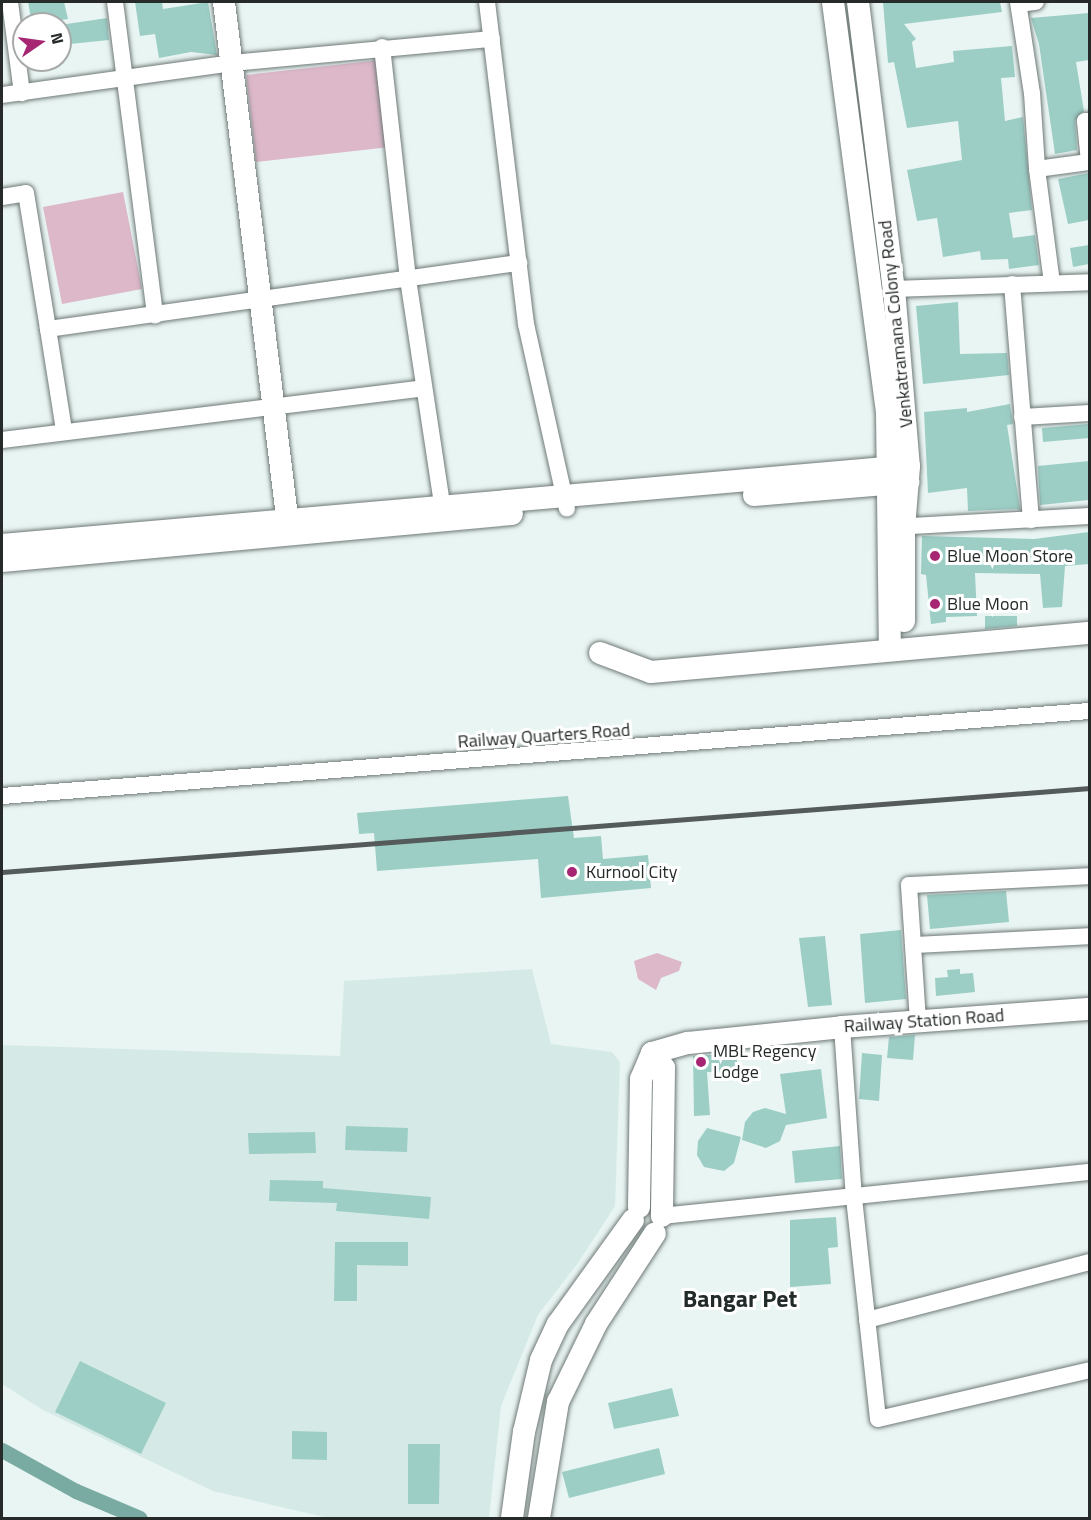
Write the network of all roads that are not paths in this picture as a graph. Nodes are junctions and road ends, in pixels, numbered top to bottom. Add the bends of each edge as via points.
1 (10, 2) edge
2 (115, 2) edge
3 (224, 2) edge
4 (488, 2) edge
5 (833, 2) edge
6 (858, 2) edge
7 (1036, 2) edge
8 (1018, 3) edge
9 (492, 39) junction
10 (382, 48) junction
11 (232, 63) junction
12 (122, 79) junction
13 (22, 93) junction
14 (2, 95) edge
15 (1089, 121) edge
16 (1037, 169) junction
17 (2, 197) edge
18 (519, 263) junction
19 (408, 279) junction
20 (1089, 282) edge
21 (1052, 283) junction
22 (1012, 284) junction
23 (894, 289) junction
24 (260, 300) junction
25 (155, 315) junction
26 (48, 329) junction
27 (424, 388) junction
28 (273, 406) junction
29 (1089, 412) edge
30 (1022, 417) junction
31 (64, 430) junction
32 (2, 440) edge
33 (898, 475) junction
34 (566, 502) junction
35 (442, 504) junction
36 (1089, 516) edge
37 (1031, 520) junction
38 (289, 526) junction
39 (896, 527) junction
40 (2, 545) edge
41 (2, 561) edge
42 (1089, 633) edge
43 (897, 648) junction
44 (600, 653) dead end
45 (1089, 711) edge
46 (2, 796) edge
47 (1089, 876) edge
48 (1089, 936) edge
49 (913, 945) junction
50 (1089, 1010) edge
51 (918, 1022) junction
52 (842, 1027) junction
53 (652, 1053) junction
54 (1089, 1173) edge
55 (854, 1198) junction
56 (636, 1214) junction
57 (658, 1224) junction
58 (1089, 1262) edge
59 (867, 1320) junction
60 (1089, 1370) edge
61 (512, 1518) edge
62 (539, 1518) edge

1 - 13 street
2 - 12 street
3 - 11 street
4 - 9 street
5 - 33 street via 886,412
6 - 23 street, Venkatramana Colony Road
7 - 8 street
8 - 16 street via 1032,93
9 - 10 street
9 - 18 street
10 - 11 street
10 - 19 street
11 - 12 street
11 - 24 street
12 - 13 street
12 - 25 street
13 - 14 street
15 - 16 street via 1085,121 1089,162
16 - 21 street
17 - 26 street via 26,193
18 - 19 street
18 - 34 street via 534,370
19 - 24 street
19 - 27 street
20 - 21 street
21 - 22 street
22 - 23 street
22 - 30 street
23 - 33 street, Venkatramana Colony Road
24 - 25 street
24 - 28 street
25 - 26 street
26 - 31 street
27 - 28 street
27 - 35 street
28 - 31 street
28 - 38 street
29 - 30 street
30 - 37 street
31 - 32 street
33 - 34 street
33 - 39 street, Venkatramana Colony Road
34 - 35 street
34 - 38 street
35 - 38 street
36 - 37 street
37 - 39 street
38 - 40 street
38 - 41 street
39 - 43 street, Venkatramana Colony Road
42 - 43 street
43 - 44 street via 651,672
45 - 46 street, Railway Quarters Road
47 - 49 street via 909,885
48 - 49 street
49 - 51 street
50 - 51 street, Railway Station Road
51 - 52 street, Railway Station Road
52 - 53 street, Railway Station Road via 688,1043
52 - 55 street
53 - 56 street via 641,1079
53 - 57 street via 664,1068
54 - 55 street
55 - 57 street via 766,1203
55 - 59 street
56 - 57 street via 641,1233
56 - 61 street via 569,1308 541,1359 524,1432
57 - 62 street via 596,1324 558,1402
58 - 59 street
59 - 60 street via 878,1419

